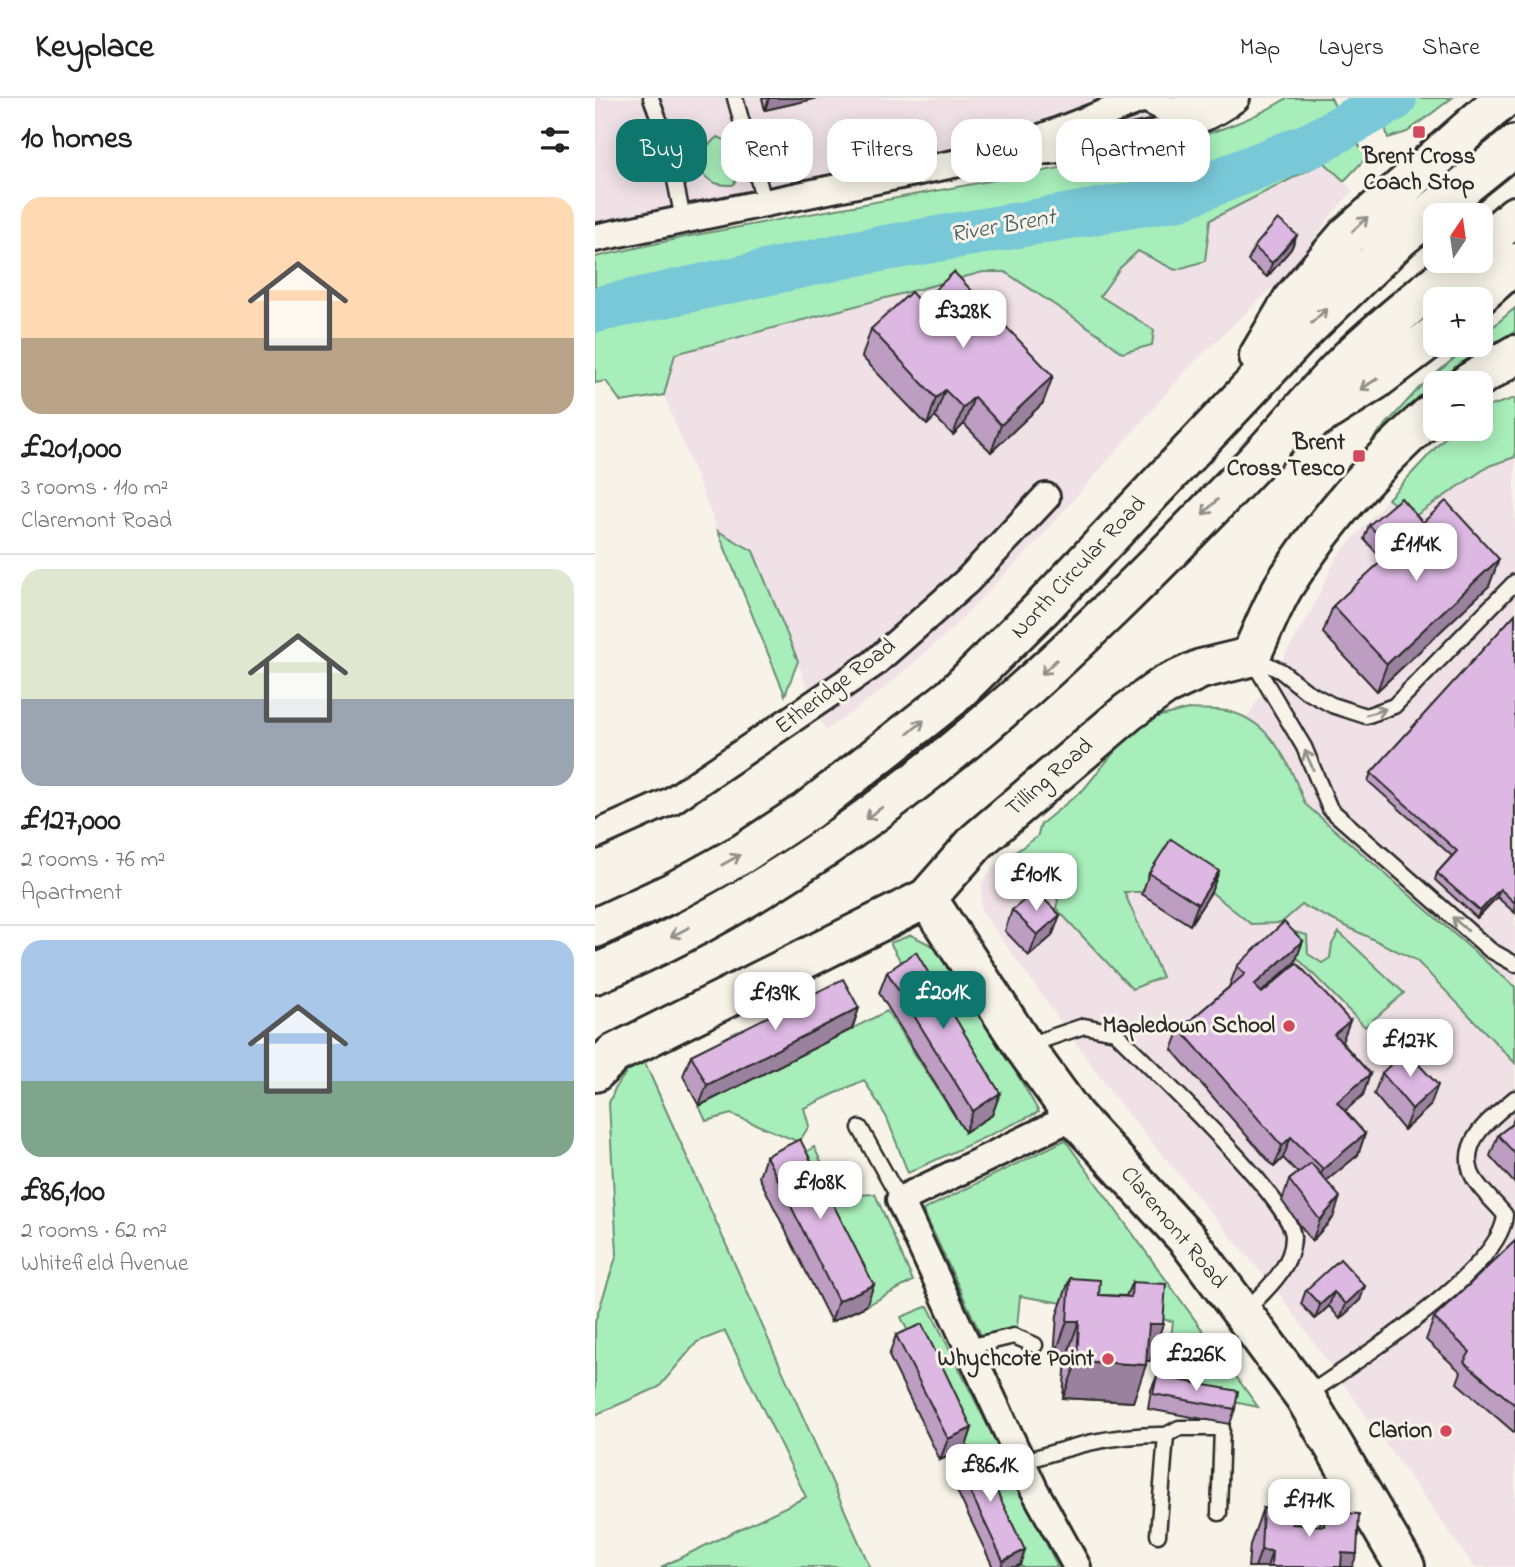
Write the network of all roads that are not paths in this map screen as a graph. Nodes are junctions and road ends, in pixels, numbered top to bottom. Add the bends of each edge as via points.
1 (651, 98) edge
2 (735, 98) edge
3 (1104, 98) edge
4 (1504, 98) edge
5 (1149, 99) edge
6 (1234, 100) edge
7 (1082, 119) edge
8 (1088, 119) edge
9 (1140, 119) edge
10 (1195, 119) edge
11 (1515, 145) edge
12 (951, 165) edge
13 (765, 204) junction
14 (1515, 216) edge
15 (683, 219) junction
16 (1493, 235) edge
17 (595, 238) edge
18 (1515, 263) edge
19 (1449, 273) edge
20 (1488, 287) edge
21 (1423, 344) edge
22 (1515, 355) edge
23 (1489, 371) edge
24 (1221, 418) junction
25 (1423, 421) edge
26 (1258, 459) junction
27 (1046, 497) dead end
28 (1515, 582) edge
29 (1250, 657) junction
30 (595, 835) edge
31 (927, 898) junction
32 (598, 925) edge
33 (1515, 964) edge
34 (603, 973) edge
35 (1024, 1047) junction
36 (595, 1072) edge
37 (1515, 1098) edge
38 (1074, 1116) junction
39 (860, 1128) dead end
40 (900, 1200) junction
41 (1243, 1313) junction
42 (1035, 1345) dead end
43 (968, 1348) junction
44 (1305, 1397) junction
45 (1166, 1435) junction
46 (1022, 1462) junction
47 (1219, 1513) dead end
48 (1158, 1535) dead end
49 (1077, 1567) edge
50 (1405, 1567) edge

1 - 15 lane via 667,141
2 - 13 lane
3 - 7 street
24 -> 4 main road via 1293,299 1347,236
5 - 6 street via 1176,111
5 - 8 street
5 - 9 street
6 - 10 street
24 -> 11 main road, North Circular Road via 1400,238
12 - 13 street
13 - 15 street
14 - 16 main road
15 - 17 street
18 - 20 main road
19 - 26 main road, North Circular Road via 1351,357
21 -> 26 main road
22 - 23 main road
32 -> 24 main road, North Circular Road via 673,892 742,854 807,811 915,727 1003,649
25 - 29 main road via 1311,545 1283,588
26 -> 34 main road, North Circular Road via 1032,684 932,769 762,886
27 - 30 street, Etheridge Road via 967,581 873,664 671,801
29 -> 28 lane via 1282,671 1315,696 1366,716 1394,706
29 - 31 main road, Tilling Road via 1201,669 1164,686 1128,712 977,841
33 -> 29 lane via 1490,950 1330,809 1304,747
31 - 35 main road, Claremont Road
31 - 36 main road, Tilling Road via 614,1054
35 - 38 main road, Claremont Road
35 - 41 lane via 1084,1026 1115,1032 1248,1168 1287,1216 1293,1233 1292,1249 1276,1278
37 - 44 lane via 1473,1138 1469,1153 1471,1174 1505,1215 1497,1243 1363,1360
38 - 40 street
38 - 41 main road, Claremont Road via 1188,1240
39 - 40 lane
40 - 43 street
41 - 44 main road, Claremont Road
42 - 43 lane via 1014,1336
43 - 46 street
44 - 50 main road, Claremont Road
45 - 46 lane via 1125,1434
45 - 47 lane via 1179,1428 1222,1428
45 - 48 lane
46 - 49 street

